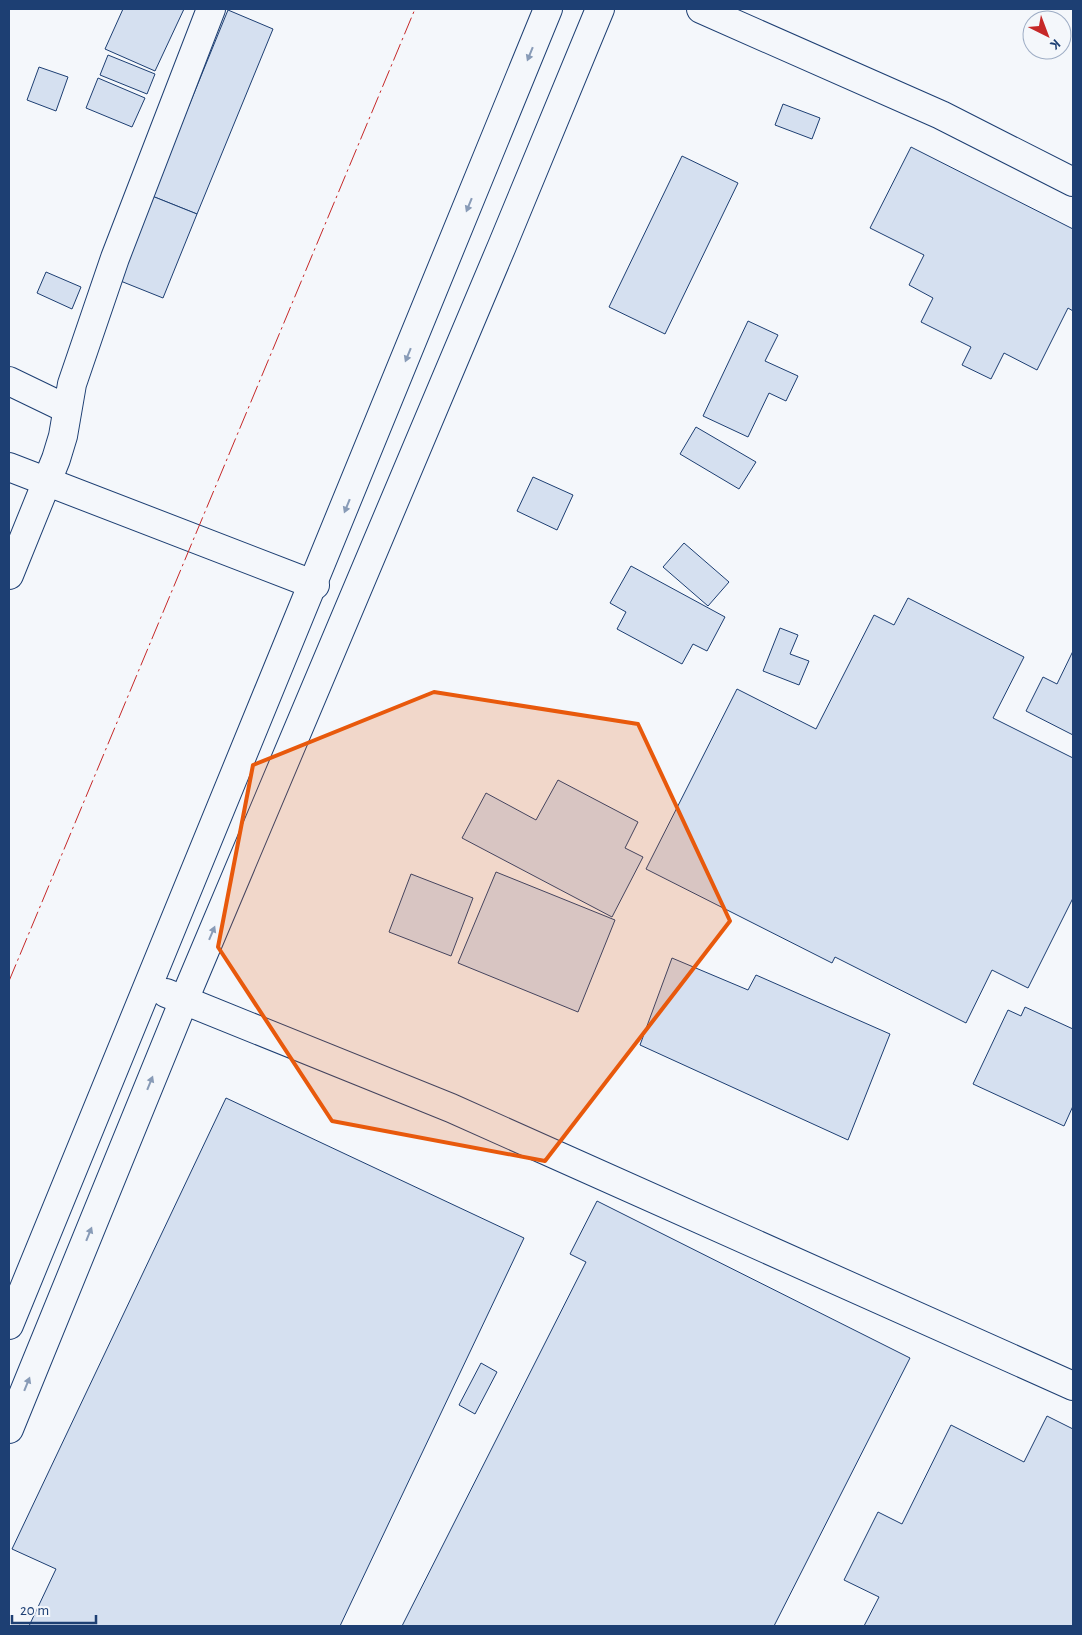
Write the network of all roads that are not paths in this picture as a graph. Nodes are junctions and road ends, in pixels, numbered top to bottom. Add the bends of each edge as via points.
1 (211, 9) edge
2 (548, 9) edge
3 (600, 9) edge
4 (701, 9) edge
5 (1073, 182) edge
6 (9, 381) edge
7 (67, 409) junction
8 (9, 467) edge
9 (46, 481) junction
10 (9, 575) edge
11 (315, 585) junction
12 (150, 987) junction
13 (184, 1000) junction
14 (9, 1325) edge
15 (1073, 1386) edge
16 (9, 1429) edge

1 - 7 street via 115,258 72,384
2 -> 11 street
13 -> 3 street
4 - 5 street via 941,116
6 - 7 street
7 - 9 street via 63,436
8 - 9 street
9 - 10 street
9 - 11 street
11 - 12 street
12 - 13 street
12 - 14 street
13 - 15 street via 451,1108
16 -> 13 street

